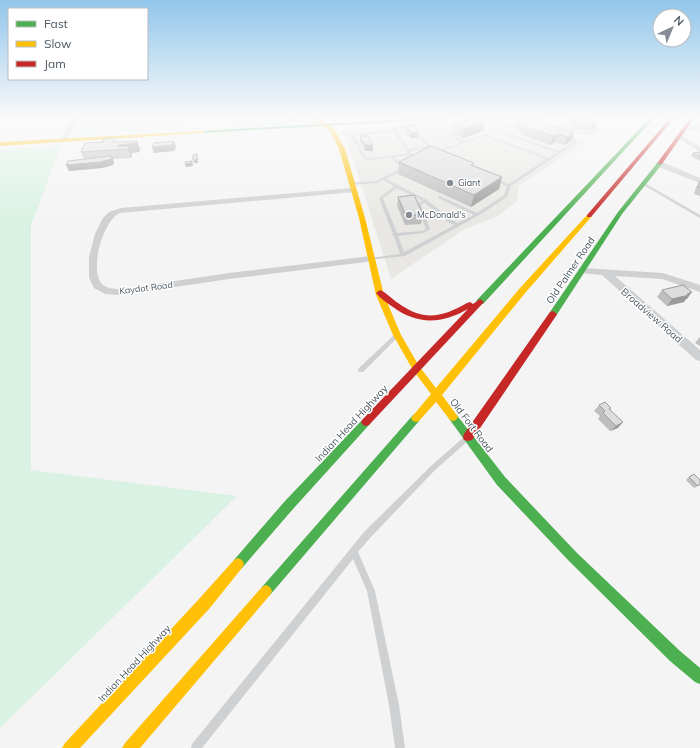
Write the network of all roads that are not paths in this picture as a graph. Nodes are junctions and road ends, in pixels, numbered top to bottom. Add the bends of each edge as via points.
1 (343, 152) edge
2 (362, 152) edge
3 (438, 152) edge
4 (530, 152) edge
5 (559, 152) edge
6 (620, 152) edge
7 (643, 152) edge
8 (668, 152) edge
9 (411, 154) joint
10 (432, 154) junction
11 (392, 156) junction
12 (439, 157) edge
13 (422, 159) junction
14 (549, 159) junction
15 (417, 162) edge
16 (412, 164) edge
17 (659, 164) junction
18 (407, 167) junction
19 (489, 177) edge
20 (383, 179) junction
21 (700, 181) edge
22 (644, 184) junction
23 (509, 185) junction
24 (397, 186) junction
25 (352, 187) junction
26 (439, 197) dead end
27 (426, 200) junction
28 (476, 214) junction
29 (700, 217) edge
30 (459, 224) junction
31 (394, 234) junction
32 (403, 255) junction
33 (371, 259) junction
34 (583, 271) junction
35 (604, 272) junction
36 (493, 288) junction
37 (700, 289) edge
38 (380, 293) junction
39 (397, 335) junction
40 (700, 357) edge
41 (416, 368) junction
42 (361, 370) dead end
43 (436, 395) junction
44 (468, 437) junction
45 (354, 552) junction
46 (700, 677) edge
47 (70, 748) edge
48 (130, 748) edge
49 (196, 748) edge
50 (400, 748) edge

1 - 25 main road, Old Fort Road
2 - 11 lane via 365,158 369,159
3 - 10 lane
4 - 14 lane
5 - 14 lane
6 - 36 main road, Indian Head Highway
7 - 43 main road via 522,290
8 - 17 main road, Old Palmer Road
9 - 11 lane
9 - 13 lane
10 - 12 lane
10 - 13 lane
11 - 18 lane
13 - 15 lane
14 - 23 lane
16 - 18 lane
17 - 21 street
17 - 22 main road, Old Palmer Road
18 - 20 lane
19 - 23 lane
20 - 24 lane
20 - 25 lane
22 - 29 lane
22 - 34 main road, Old Palmer Road via 620,213
23 - 28 lane via 506,196
24 - 27 lane
24 - 31 lane via 380,198
25 - 33 main road, Old Fort Road
25 - 33 street, Kaydot Road via 120,210 112,213 104,224 91,267 92,273 95,282 105,291 121,292
26 - 28 lane
27 - 30 lane via 450,220
27 - 31 lane via 419,206 428,229 423,232
28 - 30 lane
30 - 32 lane
31 - 32 lane
32 - 33 lane
33 - 38 main road, Old Fort Road
34 - 35 street, Broadview Road
34 - 44 main road, Old Palmer Road
35 - 37 street, Broadview Road via 664,276
35 - 40 street, Broadview Road
36 - 38 main road via 463,310 439,320 412,317 394,307
36 - 41 main road, Indian Head Highway
38 - 39 main road, Old Fort Road
39 - 41 main road, Old Fort Road
39 - 42 lane
41 - 43 main road, Old Fort Road
41 - 47 main road, Indian Head Highway via 289,505 204,604
43 - 44 main road, Old Fort Road
43 - 48 main road
44 - 45 lane via 367,535
44 - 46 main road, Old Fort Road via 501,480 572,557 674,656
45 - 49 lane
45 - 50 lane via 371,591

